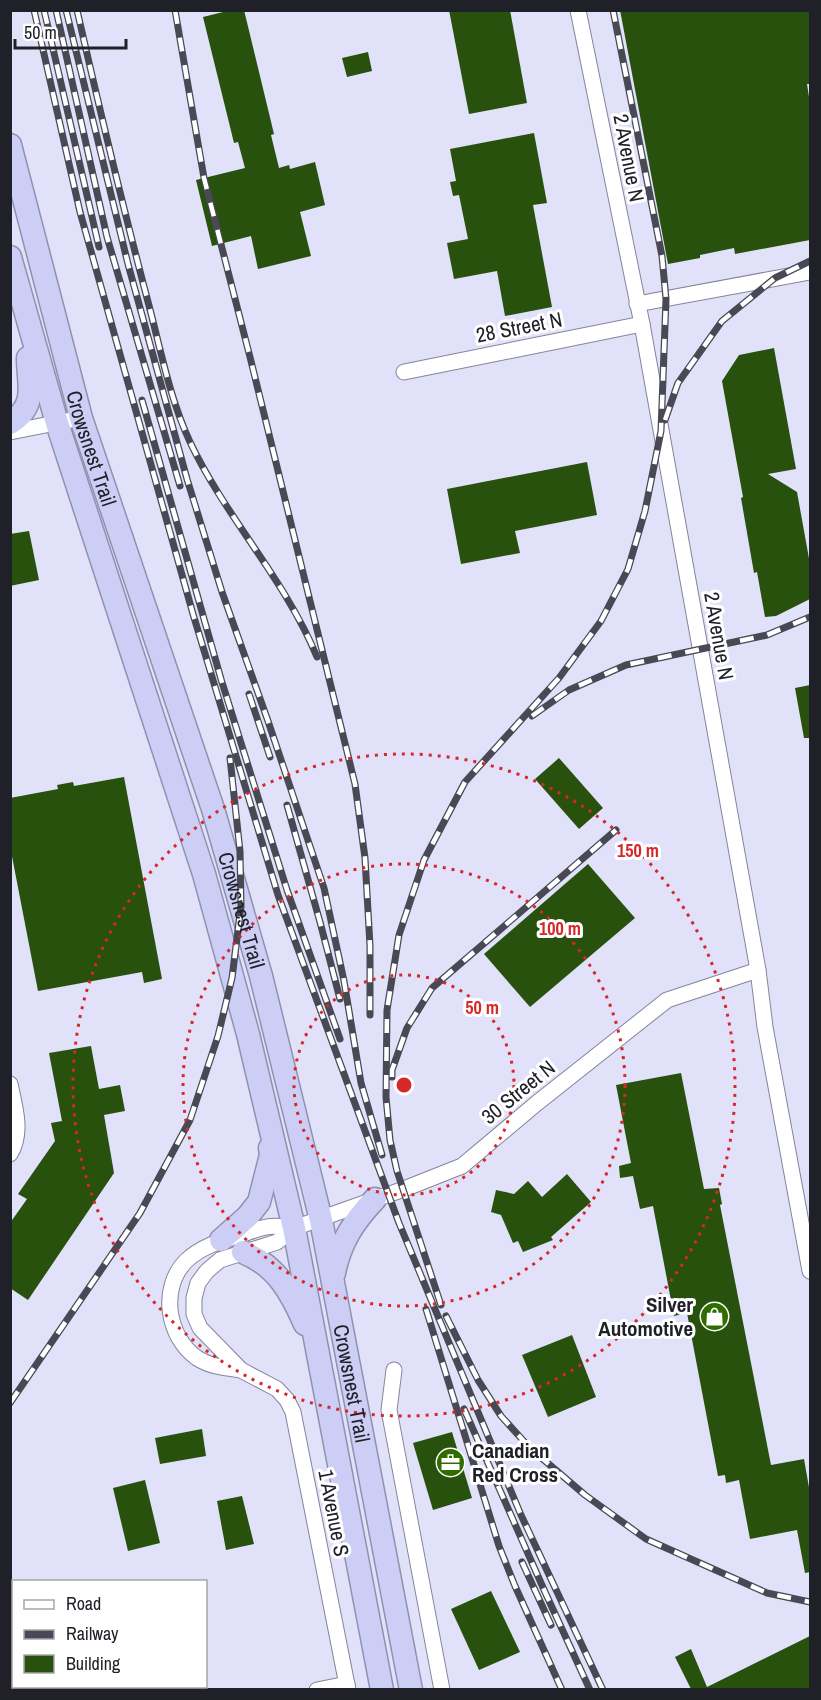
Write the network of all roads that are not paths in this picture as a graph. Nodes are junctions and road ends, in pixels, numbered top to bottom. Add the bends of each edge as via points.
1 (578, 10) edge
2 (10, 145) edge
3 (10, 257) edge
4 (810, 272) edge
5 (637, 304) junction
6 (28, 324) junction
7 (642, 324) junction
8 (404, 372) dead end
9 (81, 418) junction
10 (10, 423) edge
11 (57, 423) junction
12 (10, 432) edge
13 (758, 970) junction
14 (10, 1084) edge
15 (268, 1120) junction
16 (10, 1154) edge
17 (375, 1199) junction
18 (321, 1220) junction
19 (294, 1228) junction
20 (221, 1240) junction
21 (243, 1252) junction
22 (810, 1271) edge
23 (332, 1280) junction
24 (320, 1359) junction
25 (242, 1370) junction
26 (394, 1370) dead end
27 (348, 1687) edge
28 (317, 1689) edge
29 (382, 1689) edge
30 (411, 1689) edge
31 (442, 1689) edge

1 - 5 street, 2 Avenue N
2 - 9 highway, Crowsnest Trail
3 - 6 highway, Crowsnest Trail
4 - 5 street
5 - 7 street, 2 Avenue N
6 - 10 highway via 29,400
6 - 11 highway, Crowsnest Trail
7 - 8 street, 28 Street N
7 - 13 street, 2 Avenue N
9 - 11 street
9 - 18 highway, Crowsnest Trail via 216,819 261,976
11 - 12 street
11 - 15 highway, Crowsnest Trail via 204,874
13 - 17 street, 30 Street N via 667,1000 462,1166
13 - 22 street, 2 Avenue N
14 - 16 street via 18,1133
15 - 19 highway, Crowsnest Trail
15 - 20 highway via 271,1155 259,1202
17 - 18 street, 30 Street N
17 - 23 highway via 346,1234
18 - 19 street, 30 Street N
18 - 23 highway, Crowsnest Trail
19 - 20 street, 1 Avenue S via 273,1224
19 - 21 street, 1 Avenue S via 277,1242
19 - 24 highway, Crowsnest Trail
20 - 25 street, 1 Avenue S via 201,1248 185,1262 174,1280 169,1302 172,1323 181,1342 197,1358 216,1367
21 - 24 highway via 269,1266 280,1279 296,1303
21 - 25 street, 1 Avenue S via 220,1260 207,1271 194,1298 194,1314 200,1328
23 - 30 highway, Crowsnest Trail
24 - 29 highway, Crowsnest Trail
25 - 27 street, 1 Avenue S via 277,1389 293,1412
26 - 31 street via 389,1410
27 - 28 street

